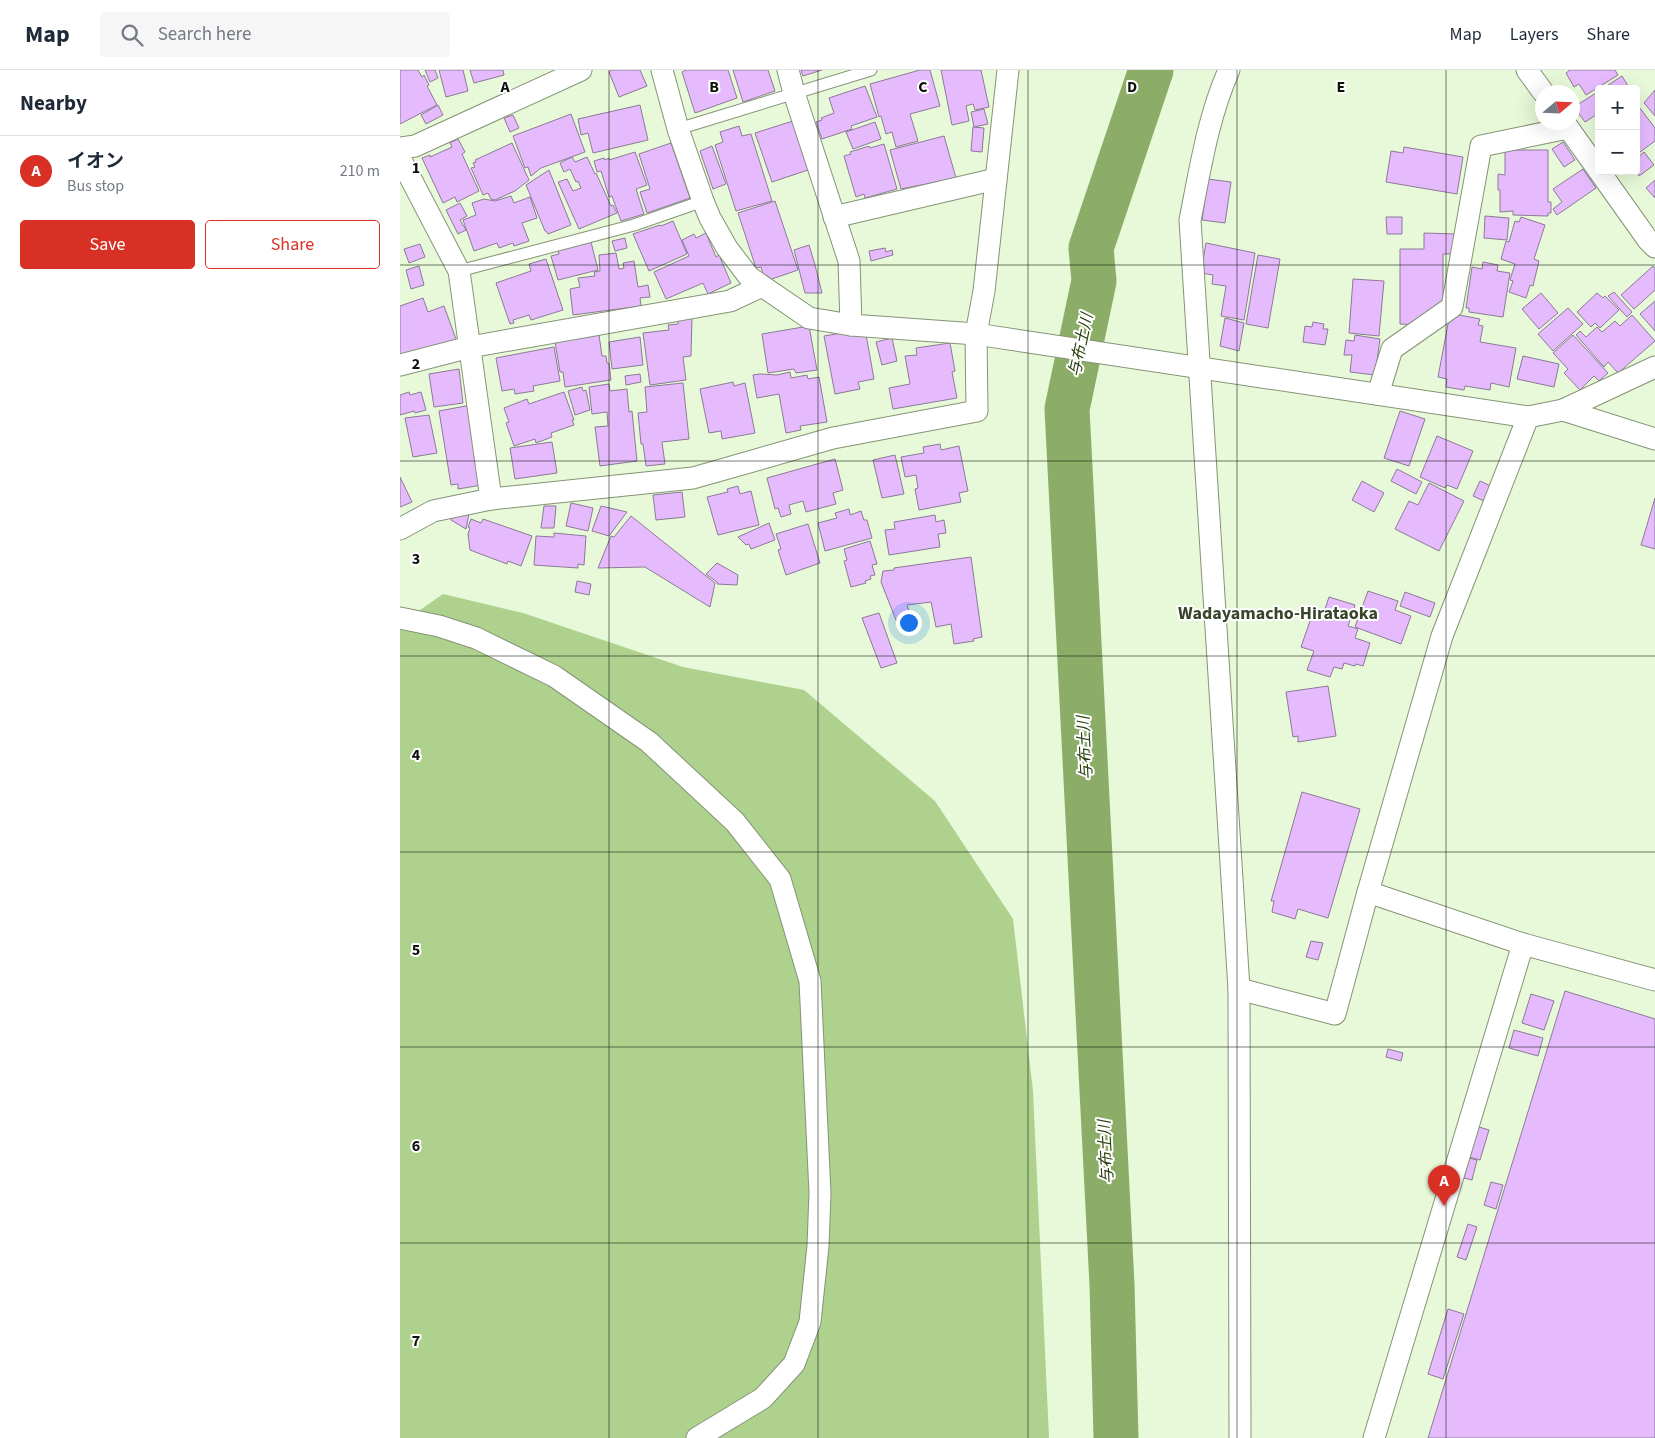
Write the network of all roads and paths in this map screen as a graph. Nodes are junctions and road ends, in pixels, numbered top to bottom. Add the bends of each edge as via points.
1 (662, 70) edge
2 (788, 70) edge
3 (871, 70) edge
4 (1008, 70) edge
5 (1229, 70) edge
6 (1527, 70) edge
7 (576, 71) edge
8 (1538, 85) edge
9 (794, 93) junction
10 (678, 129) junction
11 (1546, 130) edge
12 (1570, 130) edge
13 (400, 148) edge
14 (400, 158) edge
15 (1595, 165) edge
16 (1602, 175) edge
17 (996, 179) junction
18 (703, 201) junction
19 (834, 217) junction
20 (1655, 247) edge
21 (459, 271) junction
22 (762, 286) junction
23 (851, 325) junction
24 (976, 334) junction
25 (470, 347) junction
26 (400, 365) edge
27 (1194, 366) junction
28 (1655, 367) edge
29 (1378, 394) junction
30 (1563, 410) junction
31 (1528, 417) junction
32 (1655, 439) edge
33 (491, 499) junction
34 (400, 529) edge
35 (400, 618) edge
36 (1368, 892) junction
37 (1523, 944) junction
38 (1655, 980) edge
39 (1239, 989) junction
40 (697, 1438) edge
41 (1240, 1438) edge
42 (1374, 1438) edge

1 - 10 street
2 - 9 street
3 - 9 lane
4 - 17 street
5 - 27 street via 1203,156 1190,220
6 - 8 street
7 - 13 street via 415,146
9 - 10 lane
9 - 19 street
10 - 18 street
11 - 29 street via 1481,146 1452,307 1392,349
12 - 15 street
14 - 21 street
16 - 20 street
17 - 19 street
17 - 24 street
18 - 21 lane via 634,225
18 - 22 street via 727,248 749,277
19 - 23 street via 849,261
21 - 25 street
22 - 23 street via 809,318
22 - 25 street via 730,301
23 - 24 street
24 - 27 street
24 - 33 street via 977,411 833,438 693,478
25 - 26 street
25 - 33 street
27 - 29 street
27 - 39 street
28 - 30 street
29 - 31 street
30 - 31 street
30 - 32 street
31 - 36 street via 1442,636
33 - 34 street via 433,511
35 - 40 street via 476,638 554,676 649,742 735,822 780,879 810,981 820,1193 810,1322 794,1364 763,1398
36 - 37 street
36 - 39 street via 1334,1014
37 - 38 street
37 - 42 street
39 - 41 street

